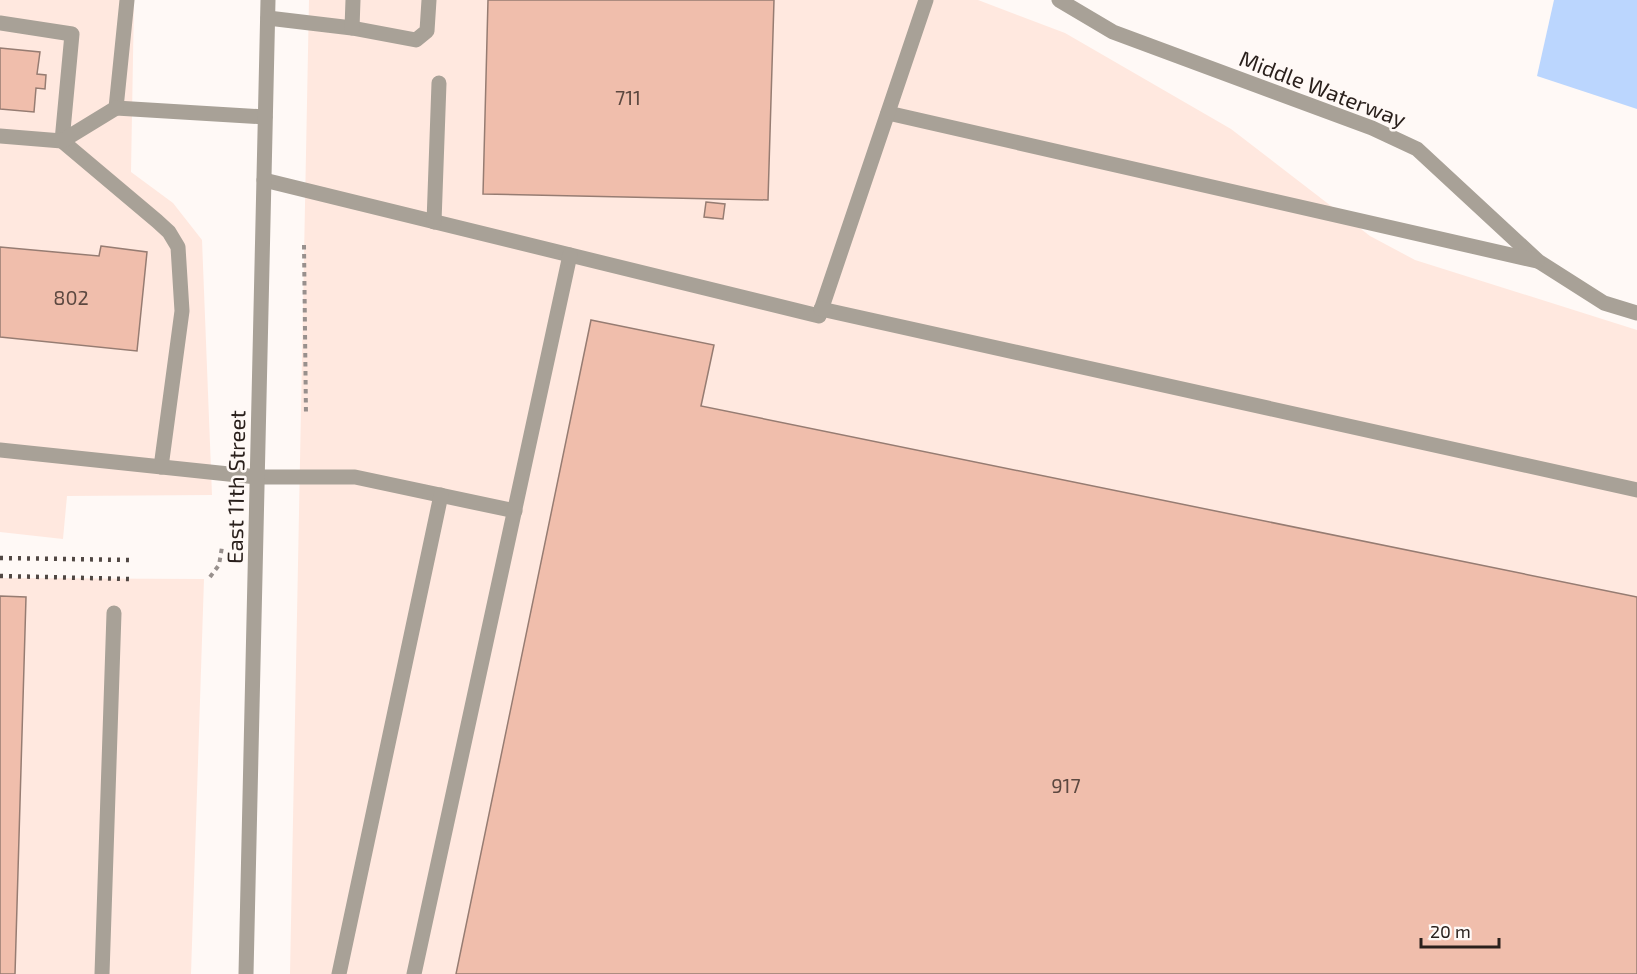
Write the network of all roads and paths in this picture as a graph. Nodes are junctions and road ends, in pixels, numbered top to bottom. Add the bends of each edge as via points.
1 (127, 0) edge
2 (268, 0) edge
3 (353, 0) edge
4 (429, 0) edge
5 (926, 0) edge
6 (1059, 0) edge
7 (268, 18) junction
8 (0, 23) edge
9 (352, 28) junction
10 (439, 83) dead end
11 (116, 108) junction
12 (888, 113) junction
13 (265, 117) junction
14 (0, 136) edge
15 (62, 141) junction
16 (264, 180) junction
17 (434, 222) junction
18 (304, 245) dead end
19 (570, 255) junction
20 (1538, 261) junction
21 (821, 309) junction
22 (1637, 313) edge
23 (306, 416) dead end
24 (0, 450) edge
25 (161, 467) junction
26 (257, 477) junction
27 (1637, 490) edge
28 (441, 495) junction
29 (515, 511) junction
30 (222, 547) dead end
31 (210, 577) dead end
32 (114, 613) dead end
33 (102, 974) edge
34 (246, 974) edge
35 (339, 974) edge
36 (414, 974) edge

1 - 11 street
2 - 7 street, East 11th Street
3 - 9 street
4 - 9 street via 427,31 416,39
5 - 12 street
6 - 20 street, Middle Waterway via 1113,32 1372,128 1417,149
7 - 9 street
7 - 13 street, East 11th Street
8 - 15 street via 72,34
10 - 17 street
11 - 13 street
11 - 15 street
12 - 20 street
12 - 21 street
13 - 16 street, East 11th Street
14 - 15 street
15 - 25 street via 157,221 178,247 182,311
16 - 17 street
16 - 26 street, East 11th Street
17 - 19 street
18 - 23 path
19 - 21 street via 819,316
19 - 29 street
20 - 22 street, Middle Waterway via 1604,303
21 - 27 street
24 - 25 street
25 - 26 street
26 - 28 street via 355,477
26 - 34 street, East 11th Street
28 - 29 street
28 - 35 street
29 - 36 street
30 - 31 path via 219,565
32 - 33 street

